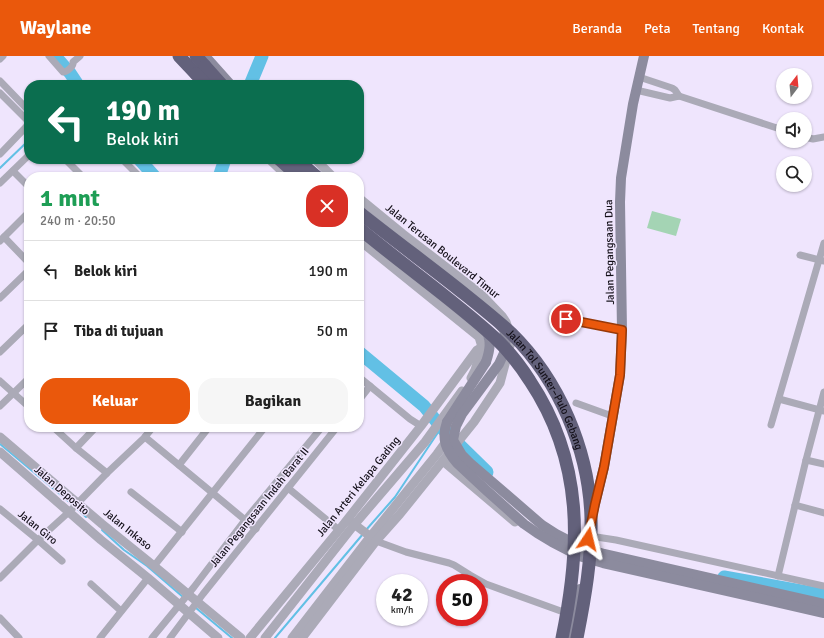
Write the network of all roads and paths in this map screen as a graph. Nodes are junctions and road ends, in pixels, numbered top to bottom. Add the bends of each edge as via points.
1 (3, 56) edge
2 (49, 56) edge
3 (80, 56) edge
4 (178, 56) edge
5 (196, 56) edge
6 (205, 56) edge
7 (644, 56) edge
8 (0, 59) edge
9 (71, 61) edge
10 (219, 72) junction
11 (640, 74) junction
12 (200, 80) edge
13 (209, 80) edge
14 (218, 80) edge
15 (226, 80) edge
16 (0, 81) edge
17 (636, 90) junction
18 (0, 93) edge
19 (679, 96) junction
20 (24, 106) edge
21 (24, 117) edge
22 (776, 128) edge
23 (24, 129) edge
24 (823, 138) edge
25 (812, 139) edge
26 (1, 152) edge
27 (24, 160) edge
28 (71, 164) edge
29 (127, 164) edge
30 (274, 164) edge
31 (285, 164) edge
32 (302, 164) edge
33 (308, 164) edge
34 (320, 164) edge
35 (13, 171) junction
36 (78, 172) edge
37 (135, 172) edge
38 (283, 172) edge
39 (293, 172) edge
40 (311, 172) edge
41 (317, 172) edge
42 (328, 172) edge
43 (24, 182) edge
44 (0, 183) edge
45 (364, 202) edge
46 (364, 215) edge
47 (364, 215) edge
48 (24, 217) edge
49 (364, 232) edge
50 (364, 232) edge
51 (2, 239) edge
52 (824, 243) edge
53 (364, 244) edge
54 (800, 255) dead end
55 (24, 259) edge
56 (822, 260) edge
57 (451, 271) junction
58 (24, 275) edge
59 (0, 298) edge
60 (431, 298) junction
61 (566, 319) dead end
62 (24, 329) edge
63 (622, 330) junction
64 (482, 347) junction
65 (510, 349) junction
66 (0, 352) edge
67 (503, 370) junction
68 (0, 381) edge
69 (364, 382) edge
70 (24, 383) edge
71 (370, 386) junction
72 (824, 392) edge
73 (13, 393) junction
74 (364, 394) edge
75 (779, 399) junction
76 (24, 403) edge
77 (576, 403) dead end
78 (0, 406) edge
79 (821, 410) edge
80 (612, 416) junction
81 (423, 424) junction
82 (771, 425) dead end
83 (58, 432) edge
84 (91, 432) edge
85 (149, 432) edge
86 (205, 432) edge
87 (261, 432) edge
88 (318, 432) edge
89 (334, 432) edge
90 (0, 437) edge
91 (145, 437) junction
92 (76, 448) junction
93 (0, 452) edge
94 (442, 458) junction
95 (806, 460) junction
96 (824, 464) edge
97 (179, 465) junction
98 (107, 473) junction
99 (288, 488) junction
100 (131, 492) dead end
101 (213, 493) junction
102 (77, 504) junction
103 (795, 505) junction
104 (70, 512) junction
105 (824, 513) edge
106 (2, 514) edge
107 (246, 521) junction
108 (351, 522) junction
109 (255, 528) junction
110 (339, 530) junction
111 (182, 532) junction
112 (105, 535) junction
113 (369, 536) junction
114 (38, 540) junction
115 (588, 541) junction
116 (62, 561) dead end
117 (585, 563) junction
118 (154, 566) junction
119 (778, 576) junction
120 (0, 578) edge
121 (148, 578) junction
122 (91, 584) dead end
123 (824, 586) edge
124 (187, 594) junction
125 (180, 603) junction
126 (824, 604) edge
127 (193, 607) junction
128 (121, 611) junction
129 (824, 613) edge
130 (574, 616) junction
131 (824, 617) edge
132 (0, 618) edge
133 (19, 638) edge
134 (100, 638) edge
135 (152, 638) edge
136 (170, 638) edge
137 (218, 638) edge
138 (241, 638) edge
139 (250, 638) edge
140 (265, 638) edge
141 (292, 638) edge
142 (302, 638) edge
143 (562, 638) edge
144 (570, 638) edge
145 (577, 638) edge

1 - 8 street
2 - 9 street via 63,71
3 - 9 street
4 - 12 highway, bridge
5 - 14 highway, bridge
6 - 10 main road
7 - 11 main road, Jalan Pegangsaan Dua
10 - 13 main road
10 - 15 main road
11 - 17 main road, Jalan Pegangsaan Dua
11 - 19 street via 676,90
16 - 20 street
17 - 19 street via 670,98
17 - 63 main road, Jalan Pegangsaan Dua via 620,178
18 - 21 street
19 - 22 street
23 - 26 street
24 - 25 street
27 - 35 street
28 - 36 street
29 - 37 street
30 - 38 street
31 - 39 highway
32 - 40 highway
33 - 41 main road
34 - 42 street
35 - 43 street
35 - 44 street
45 - 57 street, Jalan Terusan Boulevard Timur
46 - 126 main road, bridge via 468,295 501,326 506,340 504,353 499,364 462,414 453,440 470,463 530,516 581,547 604,554
47 - 145 highway, Jalan Tol Sunter–Pulo Gebang, bridge via 511,333 529,353 557,394 582,459 590,504 588,568
48 - 51 street
49 - 129 main road, bridge via 476,320 489,335 490,350 486,362 447,422 445,443 457,463 524,524 579,556 602,563
50 - 143 highway, Jalan Tol Sunter–Pulo Gebang, bridge via 464,310 495,338 527,375 545,405 565,453 574,505 572,571
51 - 55 street
52 - 56 street
53 - 60 street
54 - 56 street
56 - 75 street
57 - 60 street
57 - 65 street, Jalan Terusan Boulevard Timur via 481,294 502,316 509,331
58 - 59 street
60 - 64 street via 473,331 479,337
61 - 63 street
62 - 66 street
63 - 80 main road, Jalan Pegangsaan Dua via 620,375
64 - 65 street
64 - 81 street, Jalan Arteri Kelapa Gading via 477,350
64 - 108 street, Jalan Arteri Kelapa Gading via 476,370 466,386 430,434
65 - 67 street
67 - 94 street, bridge via 475,401
67 - 94 street, bridge via 500,383 474,422
68 - 73 street
69 - 71 street
70 - 73 street
71 - 74 street
71 - 81 street via 410,419
72 - 79 street
73 - 76 street
73 - 78 street
75 - 79 street
75 - 82 street
77 - 80 street
79 - 95 street
80 - 115 main road, Jalan Pegangsaan Dua
81 - 108 street, Jalan Arteri Kelapa Gading
83 - 92 street
84 - 92 street
85 - 91 street
86 - 97 street
87 - 101 street
88 - 107 street, Jalan Pegangsaan Indah Barat II
89 - 99 street, Jalan Pegangsaan Indah Barat II
90 - 102 street, Jalan Inkaso
91 - 97 street
91 - 98 street
92 - 98 street
93 - 104 street, Jalan Deposito
94 - 113 street
94 - 117 street via 520,527 548,545
95 - 96 street
95 - 103 street
97 - 101 street
98 - 102 street
99 - 109 street, Jalan Pegangsaan Indah Barat II
99 - 110 street
100 - 111 street
101 - 107 street
101 - 111 street
102 - 104 street
102 - 112 street, Jalan Inkaso
103 - 105 street
103 - 119 street
104 - 112 street, Jalan Deposito
104 - 114 street
106 - 114 street, Jalan Giro
107 - 109 street
107 - 124 street, Jalan Pegangsaan Indah Barat II
108 - 110 street, Jalan Arteri Kelapa Gading
108 - 113 street
108 - 140 street, Jalan Arteri Kelapa Gading
109 - 127 street, Jalan Pegangsaan Indah Barat II
110 - 139 street, Jalan Arteri Kelapa Gading
111 - 118 street
112 - 118 street, Jalan Inkaso
112 - 121 street, Jalan Deposito
113 - 130 street via 406,552 449,563 486,584
113 - 141 street
113 - 142 street
114 - 116 street, Jalan Giro
114 - 120 street
115 - 117 main road, Jalan Pegangsaan Dua
115 - 119 street via 616,540
117 - 130 main road, Jalan Pegangsaan Dua
117 - 131 main road
118 - 124 street, Jalan Inkaso
119 - 123 street
121 - 125 street, Jalan Deposito
121 - 128 street
122 - 128 street
124 - 125 street, Jalan Pegangsaan Indah Barat II
124 - 127 street, Jalan Inkaso
125 - 127 street, Jalan Deposito
125 - 135 street, Jalan Pegangsaan Indah Barat II
127 - 136 street, Jalan Pegangsaan Indah Barat II
127 - 137 street, Jalan Deposito
127 - 138 street, Jalan Inkaso
128 - 134 street
130 - 144 main road, Jalan Pegangsaan Dua
132 - 133 street

